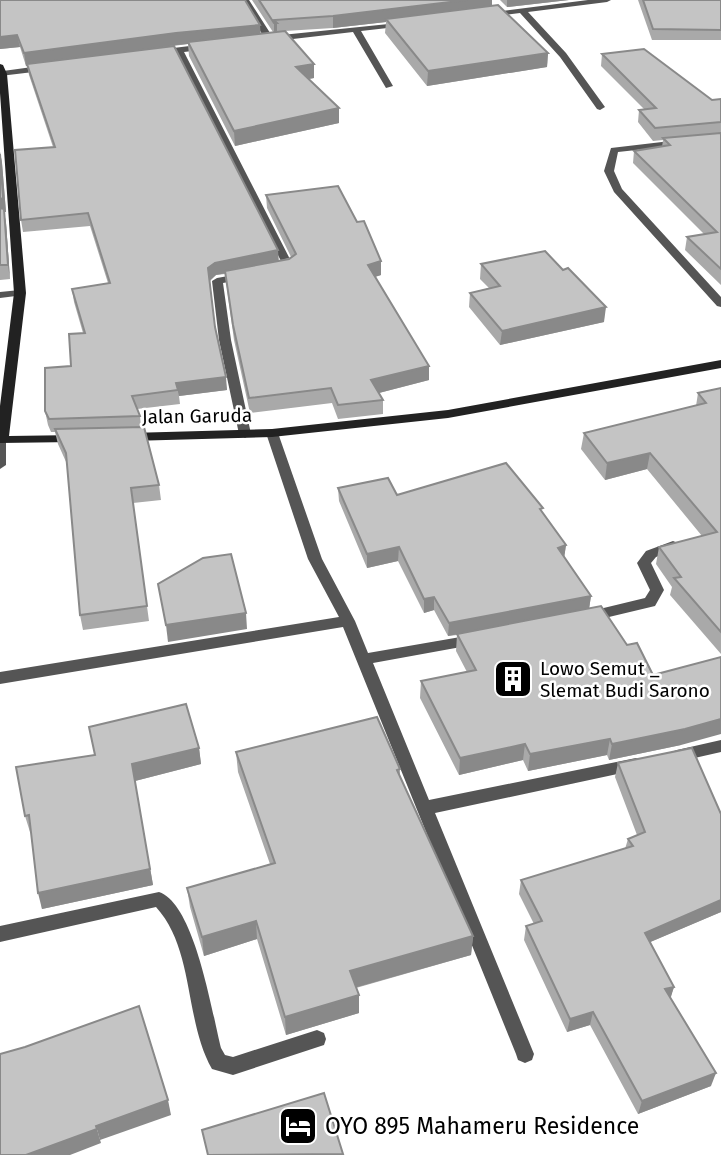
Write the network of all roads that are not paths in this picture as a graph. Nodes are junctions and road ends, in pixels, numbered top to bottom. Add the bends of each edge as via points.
1 (245, 0) edge
2 (607, 0) edge
3 (522, 11) junction
4 (477, 16) edge
5 (410, 24) edge
6 (356, 30) junction
7 (270, 40) junction
8 (257, 41) edge
9 (218, 46) edge
10 (179, 50) junction
11 (152, 54) edge
12 (57, 66) edge
13 (2, 70) edge
14 (389, 86) dead end
15 (600, 107) dead end
16 (4, 119) edge
17 (694, 142) edge
18 (16, 217) junction
19 (0, 218) edge
20 (20, 293) junction
21 (0, 295) edge
22 (721, 304) edge
23 (721, 364) edge
24 (272, 433) junction
25 (245, 434) junction
26 (83, 438) edge
27 (110, 438) edge
28 (1, 440) edge
29 (0, 465) edge
30 (673, 545) edge
31 (348, 621) junction
32 (571, 622) edge
33 (493, 636) edge
34 (363, 659) junction
35 (0, 678) edge
36 (721, 746) edge
37 (425, 808) junction
38 (0, 934) edge
39 (317, 1039) dead end
40 (525, 1054) dead end

1 - 7 street
2 - 3 street
3 - 4 street
3 - 15 street via 563,55
5 - 6 street
6 - 7 street
6 - 14 street
7 - 8 street
9 - 10 street
10 - 11 street
10 - 25 street via 289,267 217,281
12 - 13 street
13 - 16 main road
16 - 18 main road
17 - 22 street via 614,150 609,171 618,190
18 - 19 street
18 - 20 main road
20 - 21 street
20 - 28 main road
23 - 24 main road, Jalan Garuda via 449,414
24 - 25 main road, Jalan Garuda
24 - 31 street via 315,559
25 - 27 main road, Jalan Garuda
26 - 28 main road
28 - 29 street
30 - 32 street via 651,554 644,563 657,590 650,602
31 - 34 street
31 - 35 street
33 - 34 street
34 - 37 street
36 - 37 street
37 - 40 street
38 - 39 street via 159,900 174,915 185,940 212,1051 219,1063 233,1066

